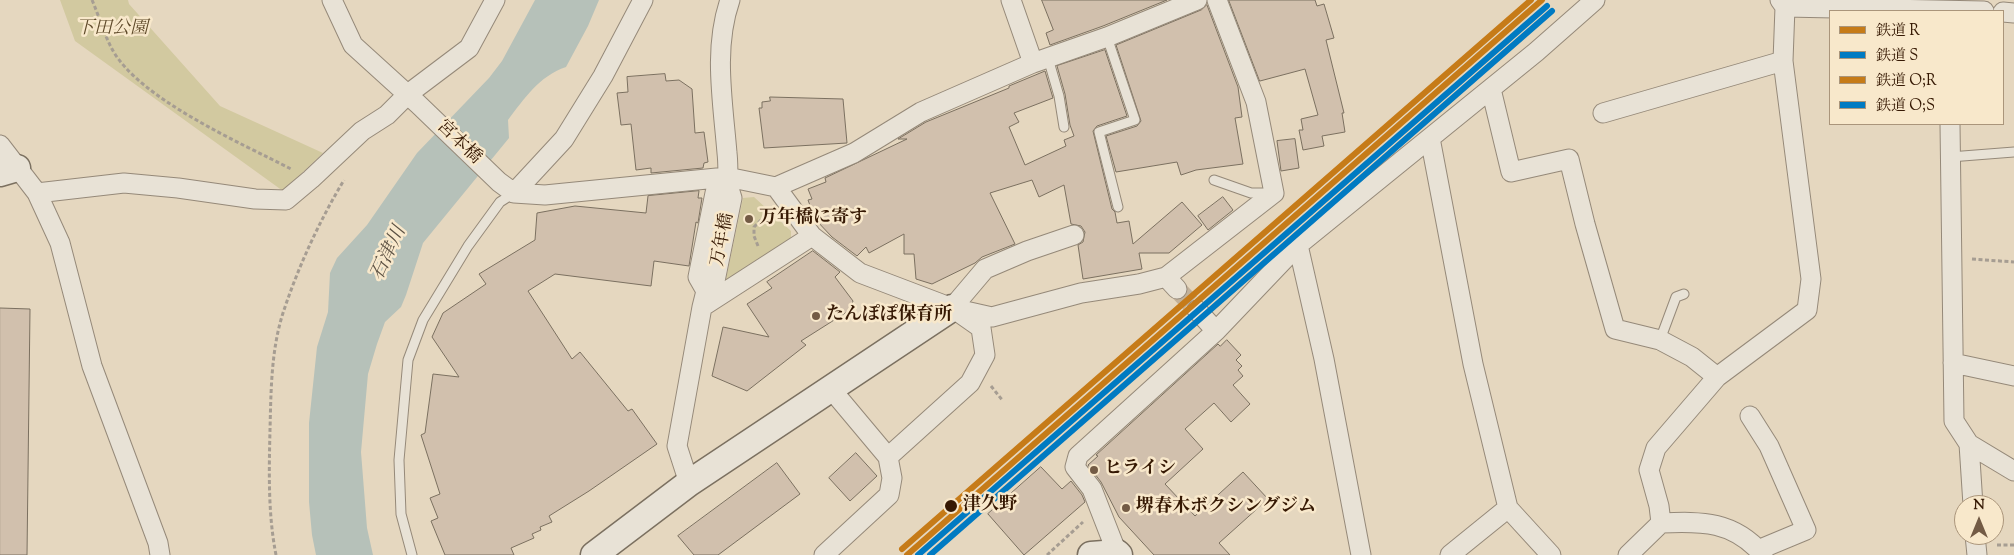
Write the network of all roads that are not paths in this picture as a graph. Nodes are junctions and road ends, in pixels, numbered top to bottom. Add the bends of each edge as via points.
1 (332, 0) edge
2 (495, 0) edge
3 (643, 0) edge
4 (730, 0) edge
5 (1011, 0) edge
6 (1196, 0) edge
7 (1217, 0) edge
8 (1595, 0) edge
9 (1782, 4) edge
10 (1949, 10) edge
11 (1107, 36) junction
12 (1040, 60) junction
13 (1783, 61) junction
14 (1491, 89) junction
15 (413, 99) junction
16 (1603, 113) dead end
17 (1950, 125) edge
18 (1064, 127) dead end
19 (1430, 138) junction
20 (0, 145) edge
21 (2014, 152) edge
22 (1950, 157) junction
23 (8, 170) edge
24 (1214, 180) dead end
25 (729, 187) junction
26 (37, 193) junction
27 (514, 193) junction
28 (781, 193) junction
29 (1274, 193) junction
30 (1118, 207) dead end
31 (1074, 235) dead end
32 (812, 236) junction
33 (1298, 246) junction
34 (708, 293) junction
35 (1684, 294) dead end
36 (952, 308) junction
37 (1197, 310) tunnel mouth
38 (1216, 331) junction
39 (1660, 340) junction
40 (1953, 363) junction
41 (2014, 376) edge
42 (1717, 377) junction
43 (831, 389) junction
44 (1750, 416) dead end
45 (1968, 444) junction
46 (888, 457) junction
47 (2014, 470) edge
48 (689, 484) junction
49 (1972, 495) edge
50 (1508, 508) junction
51 (1661, 523) junction
52 (1760, 552) edge
53 (1118, 554) edge
54 (160, 555) edge
55 (412, 555) edge
56 (594, 555) edge
57 (824, 555) edge
58 (1092, 555) edge
59 (1361, 555) edge
60 (1450, 555) edge
61 (1551, 555) edge
62 (1628, 555) edge

1 - 15 street, 宮本橋 via 353,45
2 - 15 street via 469,48
3 - 27 street via 603,76 564,139
4 - 25 street via 719,62
5 - 12 street
6 - 11 street
7 - 29 street via 1256,102
8 - 14 street
9 - 10 street
9 - 13 street
11 - 12 street
11 - 30 lane via 1135,120 1099,132
12 - 18 lane via 1059,96
12 - 28 street via 921,112
13 - 16 street
13 - 42 street via 1811,278 1807,310
14 - 19 street
14 - 39 street via 1511,172 1569,159 1615,329
15 - 26 street via 362,131 286,200 124,183
15 - 27 street, 宮本橋
17 - 22 street
19 - 33 street
19 - 50 street via 1474,364
20 - 23 street
21 - 22 lane
22 - 40 street
23 - 26 street
24 - 29 lane via 1251,193
25 - 27 street via 545,195
25 - 28 street
25 - 34 street via 715,193 698,277
26 - 54 street via 60,243 92,366
27 - 55 lane via 500,202 468,246 423,320 408,360 398,460 402,514
28 - 32 street
29 - 36 street via 1172,283 1138,284 1081,293 992,317
31 - 36 street via 985,270
32 - 34 street via 769,264
32 - 36 street via 860,273
33 - 38 street
33 - 59 street via 1324,358
34 - 48 street via 677,446
35 - 39 lane via 1676,297
36 - 43 street
36 - 46 street via 981,328 985,355 970,383
37 - 38 street
38 - 53 street via 1078,456 1075,467 1092,489
39 - 42 street via 1692,357
40 - 41 street
40 - 45 street via 1954,421
42 - 51 street via 1656,448 1649,470
43 - 46 street
43 - 48 street
44 - 52 street via 1769,446 1806,530
45 - 47 street
45 - 49 street
46 - 57 street via 892,478 889,495
48 - 56 street
50 - 60 street
50 - 61 street
51 - 52 street via 1695,522 1723,526 1742,535
51 - 62 street
53 - 58 street

